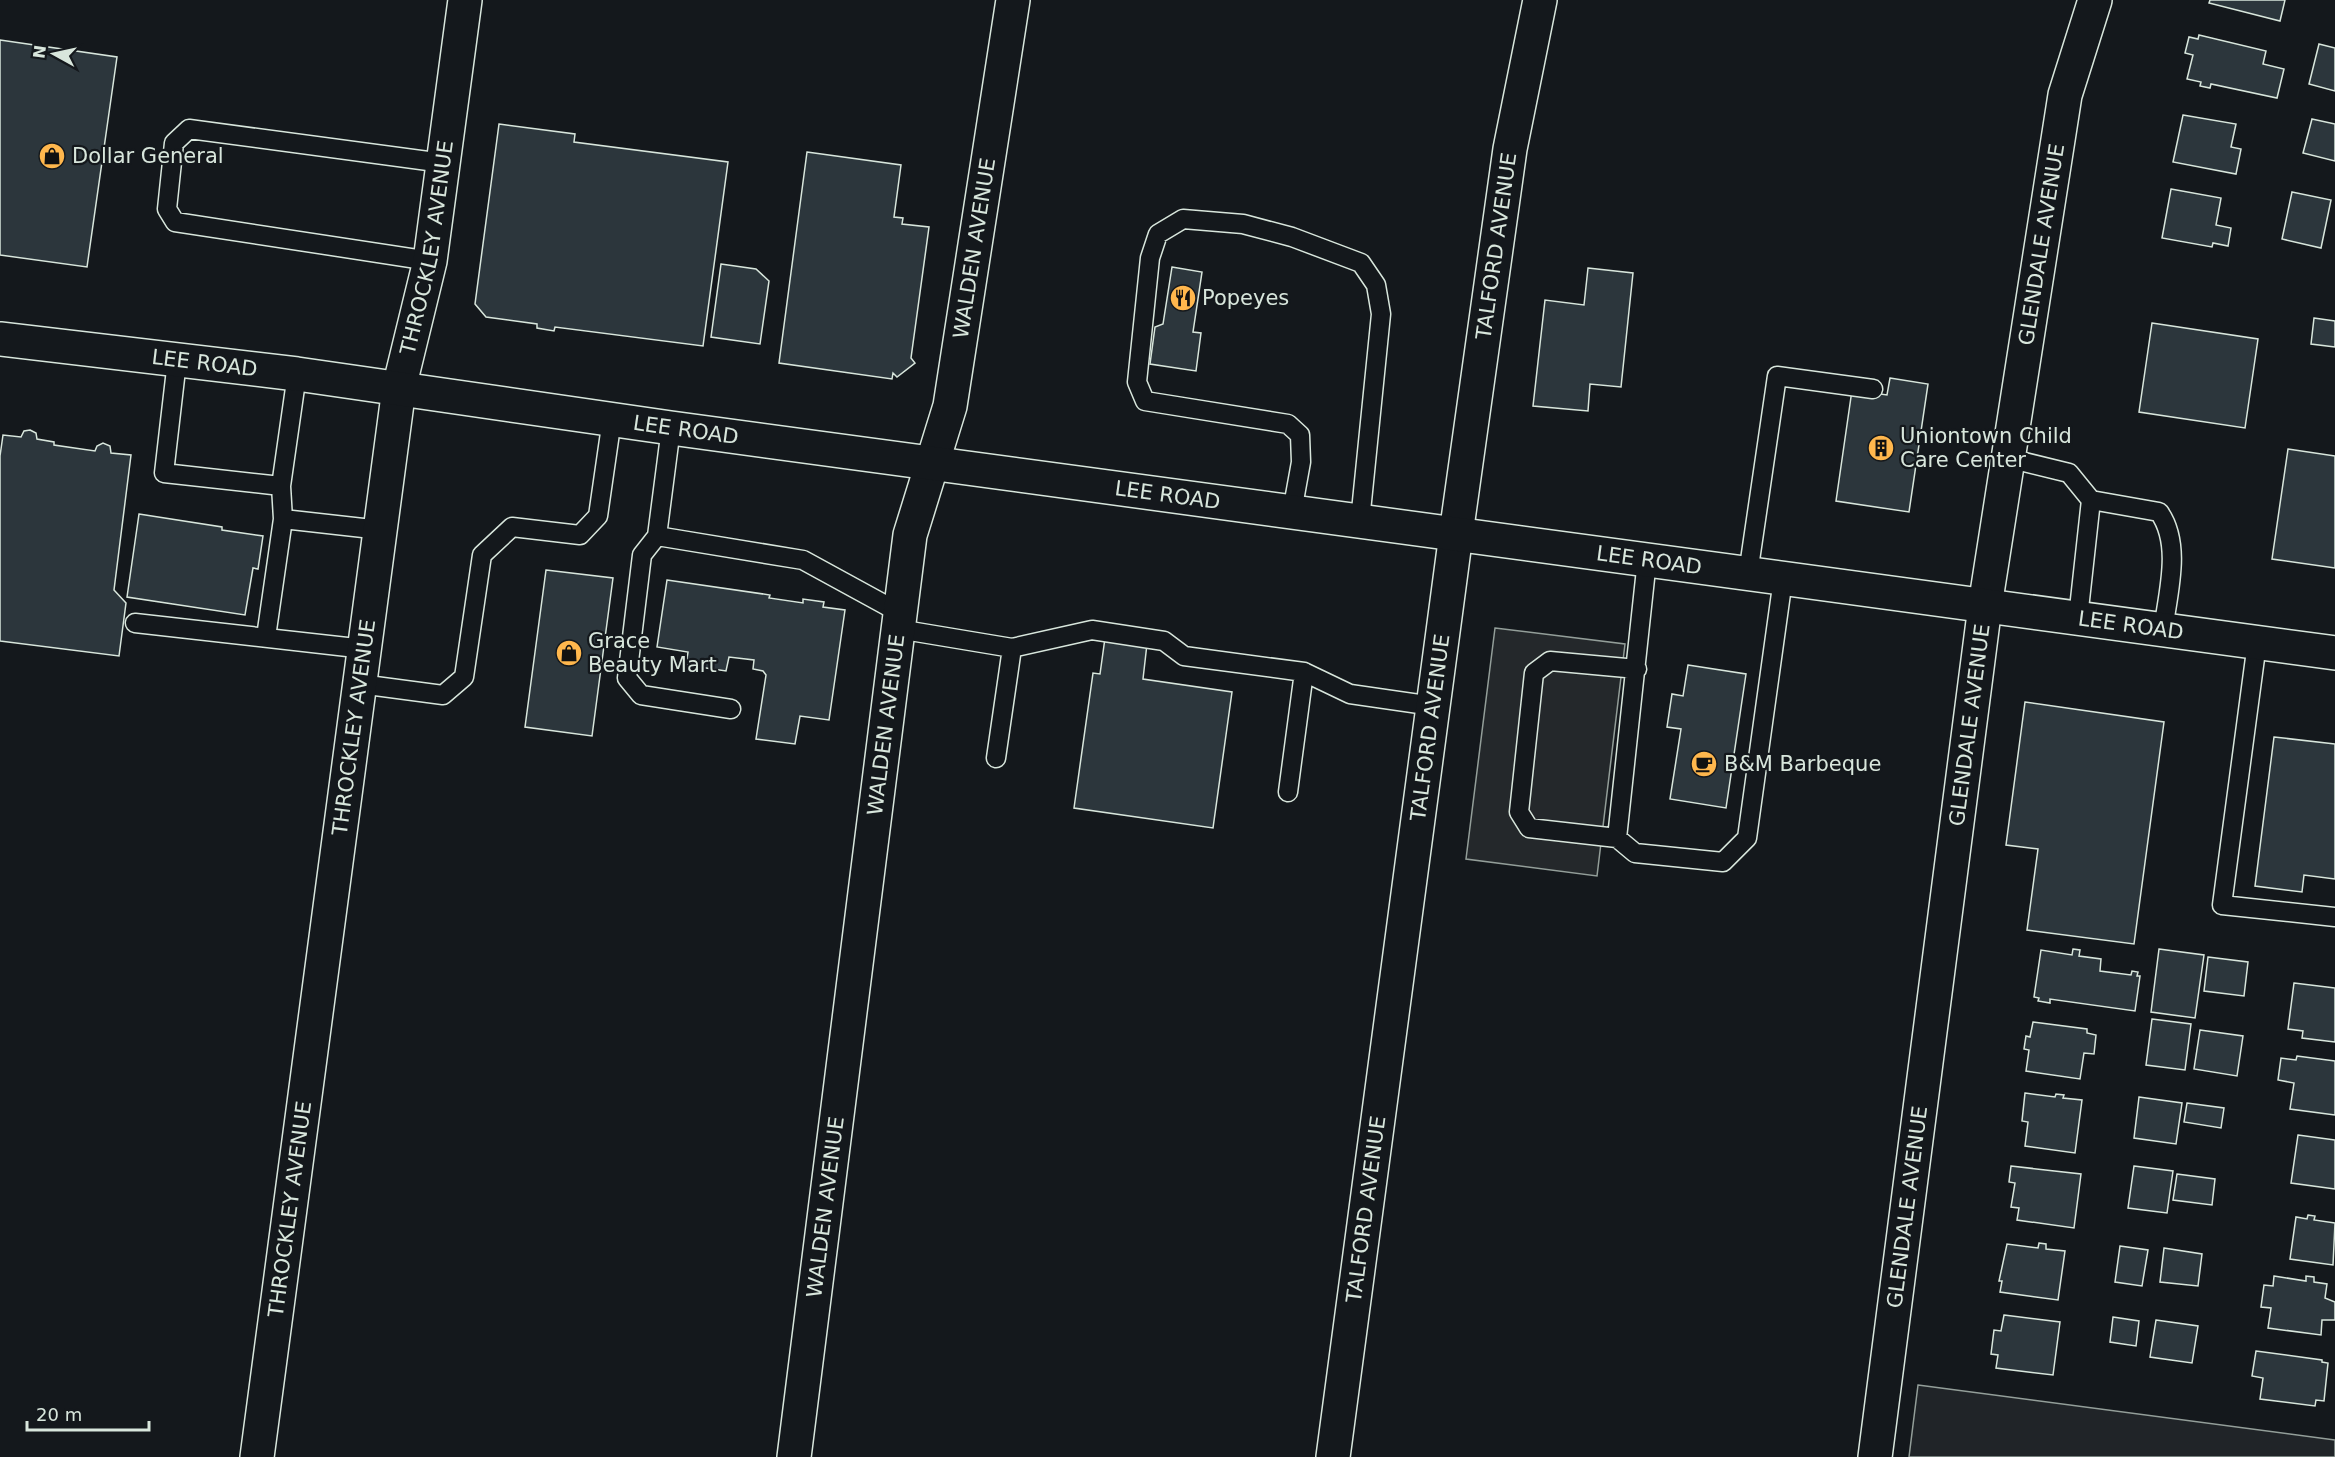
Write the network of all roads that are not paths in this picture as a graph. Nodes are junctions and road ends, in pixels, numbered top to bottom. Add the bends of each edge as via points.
1 (465, 0) edge
2 (1013, 0) edge
3 (1540, 0) edge
4 (2095, 0) edge
5 (443, 163) junction
6 (430, 261) junction
7 (0, 339) edge
8 (177, 361) junction
9 (297, 374) junction
10 (399, 388) junction
11 (1873, 389) dead end
12 (612, 419) junction
13 (671, 428) junction
14 (2008, 458) junction
15 (931, 463) junction
16 (281, 486) junction
17 (2091, 501) junction
18 (1292, 512) junction
19 (283, 519) junction
20 (1360, 521) junction
21 (381, 530) junction
22 (1456, 534) junction
23 (657, 536) junction
24 (1647, 560) junction
25 (1748, 574) junction
26 (1783, 579) junction
27 (1985, 606) junction
28 (2078, 618) junction
29 (899, 621) junction
30 (135, 623) dead end
31 (2163, 630) junction
32 (266, 637) junction
33 (2257, 643) junction
34 (1012, 648) junction
35 (365, 649) junction
36 (2335, 653) edge
37 (1637, 669) junction
38 (1304, 672) junction
39 (360, 684) junction
40 (1433, 706) junction
41 (731, 709) dead end
42 (996, 758) dead end
43 (1288, 792) dead end
44 (1617, 838) junction
45 (2335, 917) edge
46 (257, 1457) edge
47 (794, 1457) edge
48 (1333, 1457) edge
49 (1875, 1457) edge

1 - 5 street, THROCKLEY AVENUE
2 - 15 street, WALDEN AVENUE via 950,406
3 - 22 street, TALFORD AVENUE via 1510,149
4 - 14 street, GLENDALE AVENUE via 2065,95
5 - 6 street, THROCKLEY AVENUE
5 - 6 lane via 189,129 174,143 167,209 175,222
6 - 10 street, THROCKLEY AVENUE
7 - 8 street, LEE ROAD
8 - 9 street, LEE ROAD
8 - 16 lane via 164,473
9 - 10 street, LEE ROAD
9 - 16 lane
10 - 12 street, LEE ROAD
10 - 21 street, THROCKLEY AVENUE
11 - 25 lane via 1777,376
12 - 13 street, LEE ROAD
12 - 39 lane via 598,516 580,535 512,527 482,555 465,677 443,695
13 - 15 street, LEE ROAD
13 - 23 lane
14 - 17 lane via 2069,473
14 - 27 street, GLENDALE AVENUE
15 - 18 street, LEE ROAD
15 - 29 street, WALDEN AVENUE via 910,535
16 - 19 lane
17 - 28 lane
17 - 31 lane via 2159,512 2167,522 2172,547
18 - 20 street, LEE ROAD
18 - 20 lane via 1301,462 1300,435 1288,423 1146,401 1137,382 1150,258 1158,234 1183,219 1243,224 1292,237 1361,263 1376,285 1381,314
19 - 21 lane
19 - 32 lane
20 - 22 street, LEE ROAD
21 - 35 street, THROCKLEY AVENUE
22 - 24 street, LEE ROAD
22 - 40 street, TALFORD AVENUE
23 - 29 lane via 803,560
23 - 41 lane via 642,555 627,678 641,695
24 - 25 street, LEE ROAD
24 - 37 lane
25 - 26 street, LEE ROAD
26 - 27 street, LEE ROAD
26 - 44 lane via 1748,838 1723,862 1635,853
27 - 28 street, LEE ROAD
27 - 49 street, GLENDALE AVENUE
28 - 31 street, LEE ROAD
29 - 34 lane
29 - 47 street, WALDEN AVENUE
30 - 32 lane
31 - 33 street, LEE ROAD
32 - 35 lane
33 - 36 street, LEE ROAD
33 - 45 lane via 2222,905
34 - 38 lane via 1092,630 1164,641 1184,656
34 - 42 lane
35 - 39 street, THROCKLEY AVENUE
37 - 44 lane
37 - 44 lane via 1550,661 1534,673 1519,812 1529,828
38 - 40 lane via 1350,694
38 - 43 lane
39 - 46 street, THROCKLEY AVENUE
40 - 48 street, TALFORD AVENUE

